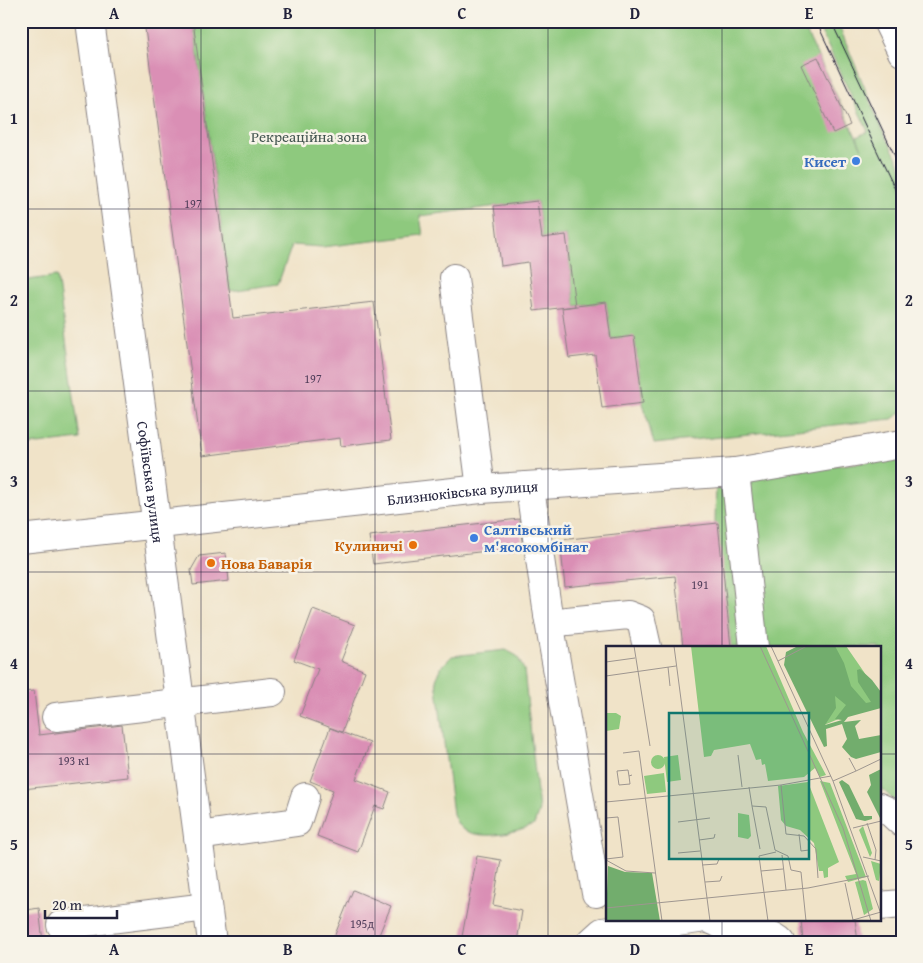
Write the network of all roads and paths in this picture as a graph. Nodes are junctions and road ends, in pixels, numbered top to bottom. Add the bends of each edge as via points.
1 (90, 21) edge
2 (887, 21) edge
3 (902, 52) edge
4 (454, 278) dead end
5 (902, 444) edge
6 (735, 472) junction
7 (530, 488) junction
8 (481, 490) junction
9 (156, 524) junction
10 (21, 539) edge
11 (548, 615) junction
12 (647, 646) edge
13 (754, 646) edge
14 (272, 692) dead end
15 (180, 703) junction
16 (56, 717) dead end
17 (305, 797) dead end
18 (880, 807) edge
19 (902, 823) edge
20 (198, 836) junction
21 (596, 893) dead end
22 (902, 904) edge
23 (880, 906) edge
24 (207, 907) junction
25 (692, 920) edge
26 (712, 920) edge
27 (61, 925) dead end
28 (743, 938) edge
29 (212, 942) edge
30 (591, 942) edge
31 (781, 942) edge

1 - 9 street, Софіївська вулиця
2 - 3 street
4 - 8 street
5 - 6 street, Близнюківська вулиця
6 - 7 street, Близнюківська вулиця
6 - 13 street
7 - 8 street, Близнюківська вулиця
7 - 11 street
8 - 9 street, Близнюківська вулиця
9 - 10 street, Близнюківська вулиця
9 - 15 street, Софіївська вулиця
11 - 12 street via 557,622 628,615 640,620
11 - 21 street
14 - 15 street
15 - 16 street
15 - 20 street, Софіївська вулиця
17 - 20 street via 297,822
18 - 19 street
20 - 24 street, Софіївська вулиця
22 - 23 street
24 - 27 street
24 - 29 street, Софіївська вулиця
25 - 30 street via 602,932
26 - 28 street via 721,922
28 - 31 street via 766,933

